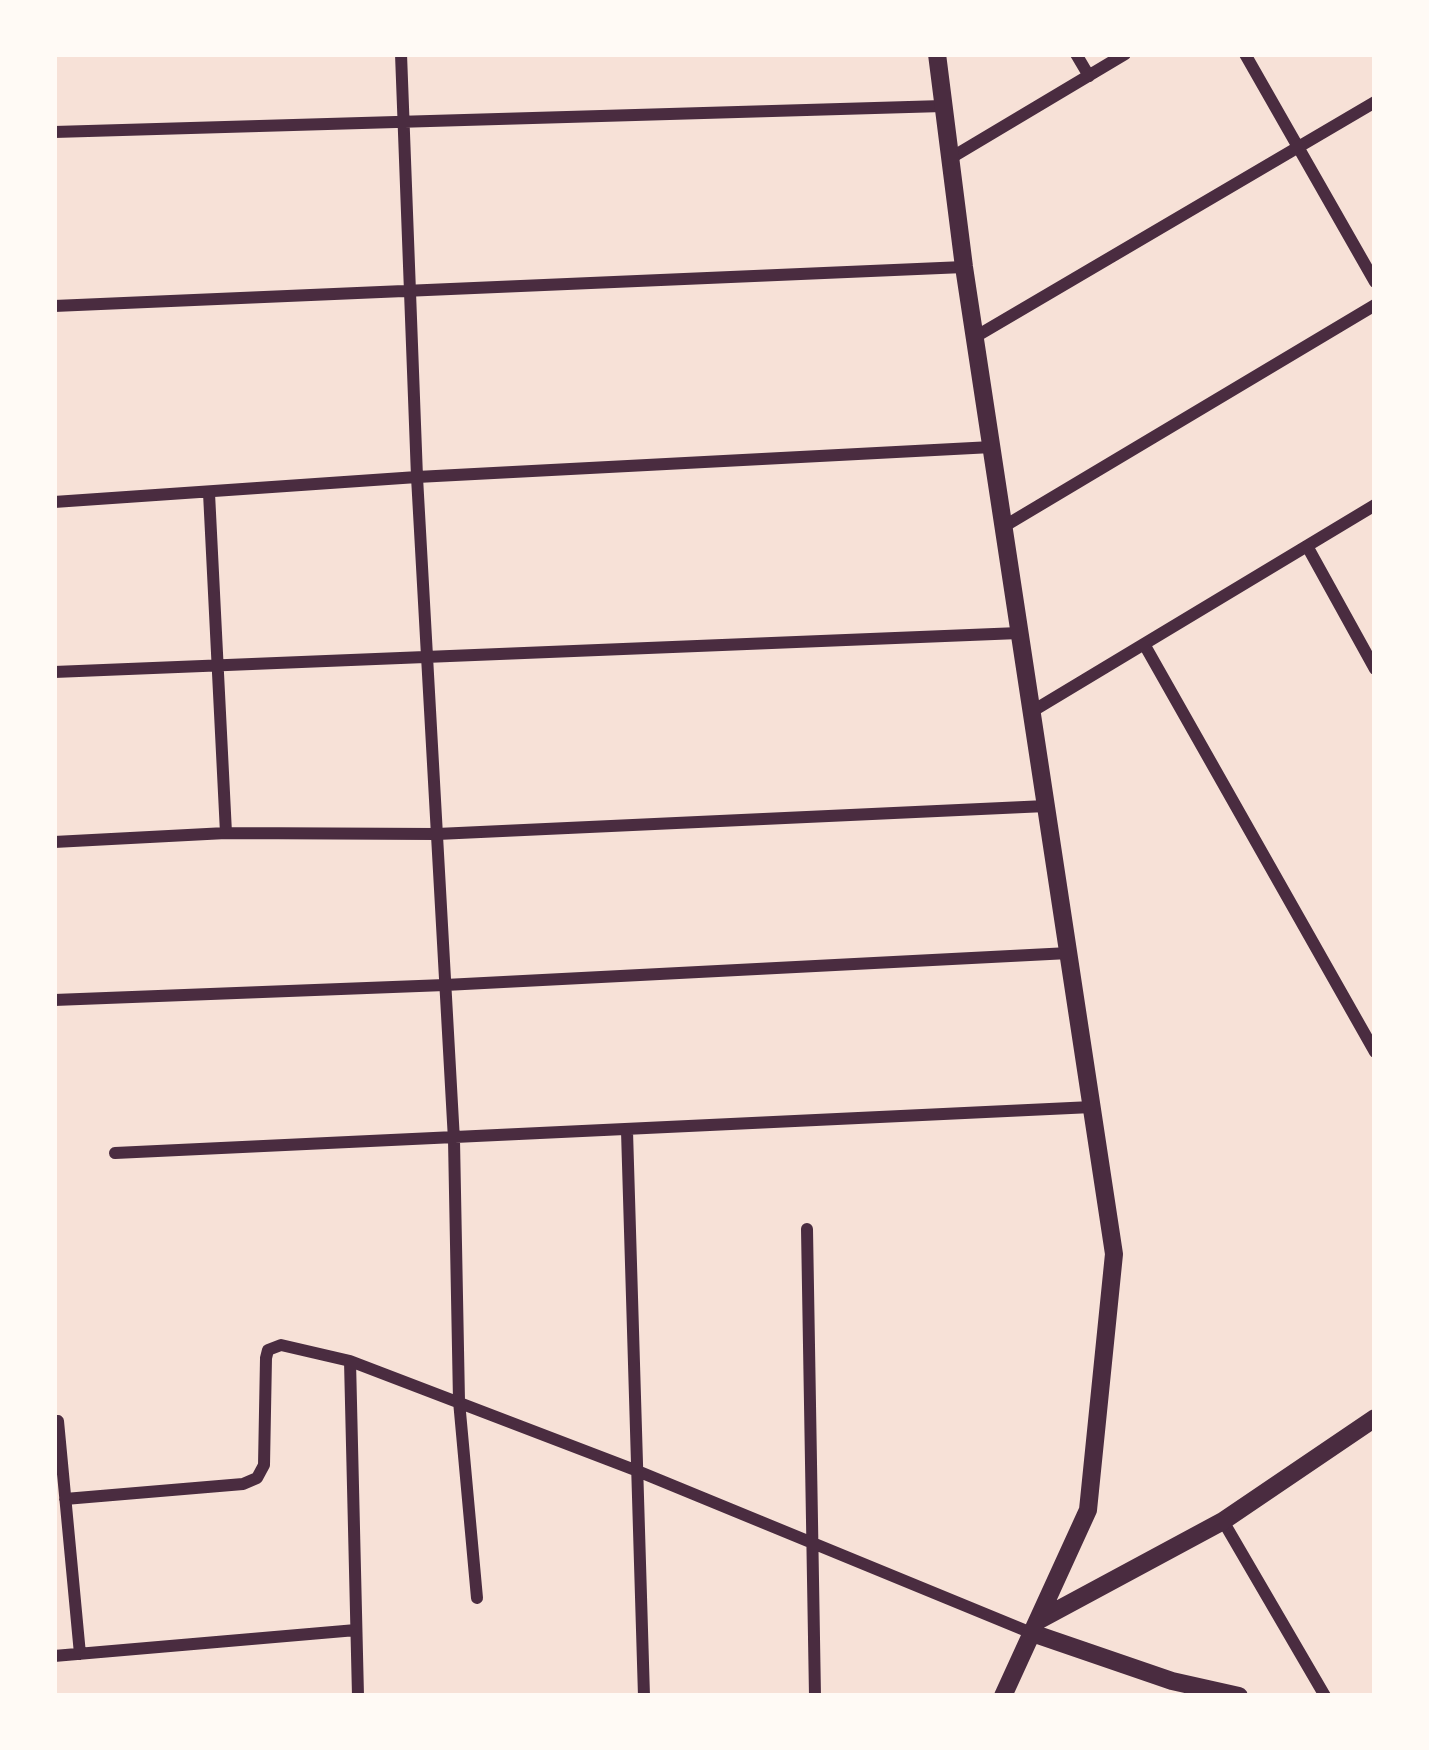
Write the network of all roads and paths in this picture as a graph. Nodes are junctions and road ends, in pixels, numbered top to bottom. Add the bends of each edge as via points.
1 (401, 54) edge
2 (937, 54) edge
3 (1076, 54) edge
4 (1125, 54) edge
5 (1246, 54) edge
6 (1089, 76) junction
7 (1375, 102) edge
8 (943, 106) junction
9 (406, 121) junction
10 (54, 132) edge
11 (1297, 147) junction
12 (949, 159) junction
13 (964, 267) junction
14 (1375, 282) edge
15 (409, 290) junction
16 (1375, 305) edge
17 (54, 306) edge
18 (975, 337) junction
19 (992, 447) junction
20 (417, 477) junction
21 (209, 493) junction
22 (54, 502) edge
23 (1375, 505) edge
24 (1004, 527) junction
25 (1307, 546) junction
26 (1019, 633) junction
27 (1144, 644) junction
28 (427, 656) junction
29 (218, 664) junction
30 (1375, 669) edge
31 (54, 672) edge
32 (1031, 712) junction
33 (1046, 806) junction
34 (226, 833) junction
35 (437, 834) junction
36 (54, 842) edge
37 (1069, 953) junction
38 (445, 986) junction
39 (54, 1000) edge
40 (1375, 1052) edge
41 (1092, 1107) junction
42 (627, 1131) junction
43 (454, 1140) junction
44 (115, 1153) dead end
45 (807, 1229) dead end
46 (350, 1361) junction
47 (459, 1402) junction
48 (1375, 1419) edge
49 (58, 1421) dead end
50 (634, 1470) junction
51 (65, 1499) junction
52 (1223, 1521) junction
53 (814, 1545) junction
54 (477, 1598) dead end
55 (1038, 1626) junction
56 (356, 1630) junction
57 (80, 1654) junction
58 (54, 1656) edge
59 (358, 1696) edge
60 (644, 1696) edge
61 (815, 1696) edge
62 (1003, 1696) edge
63 (1239, 1696) edge
64 (1325, 1696) edge

1 - 9 street
2 - 8 street
3 - 6 street
4 - 6 street
5 - 11 street
6 - 12 street
7 - 11 street
8 - 9 street
8 - 12 street
9 - 10 street
9 - 15 street
11 - 14 street
11 - 18 street
12 - 13 street
13 - 15 street
13 - 18 street
15 - 17 street
15 - 20 street
16 - 24 street
18 - 19 street
19 - 20 street
19 - 24 street
20 - 21 street
20 - 28 street
21 - 22 street
21 - 29 street
23 - 25 street
24 - 26 street
25 - 27 street
25 - 30 street
26 - 28 street
26 - 32 street
27 - 32 street
27 - 40 street
28 - 29 street
28 - 35 street
29 - 31 street
29 - 34 street
32 - 33 street
33 - 35 street
33 - 37 street
34 - 35 street
34 - 36 street
35 - 38 street
37 - 38 street
37 - 41 street
38 - 39 street
38 - 43 street
41 - 42 street
41 - 55 street via 1114,1254 1088,1510
42 - 43 street
42 - 50 street
43 - 44 street
43 - 47 street
45 - 53 street
46 - 47 street
46 - 51 street via 281,1345 268,1350 257,1478
46 - 56 street
47 - 50 street
47 - 54 street
48 - 52 street
49 - 51 street
50 - 53 street
50 - 60 street
51 - 57 street
52 - 55 street
52 - 64 street
53 - 55 street
53 - 61 street
55 - 62 street
55 - 63 street via 1172,1681
56 - 57 street
56 - 59 street
57 - 58 street

